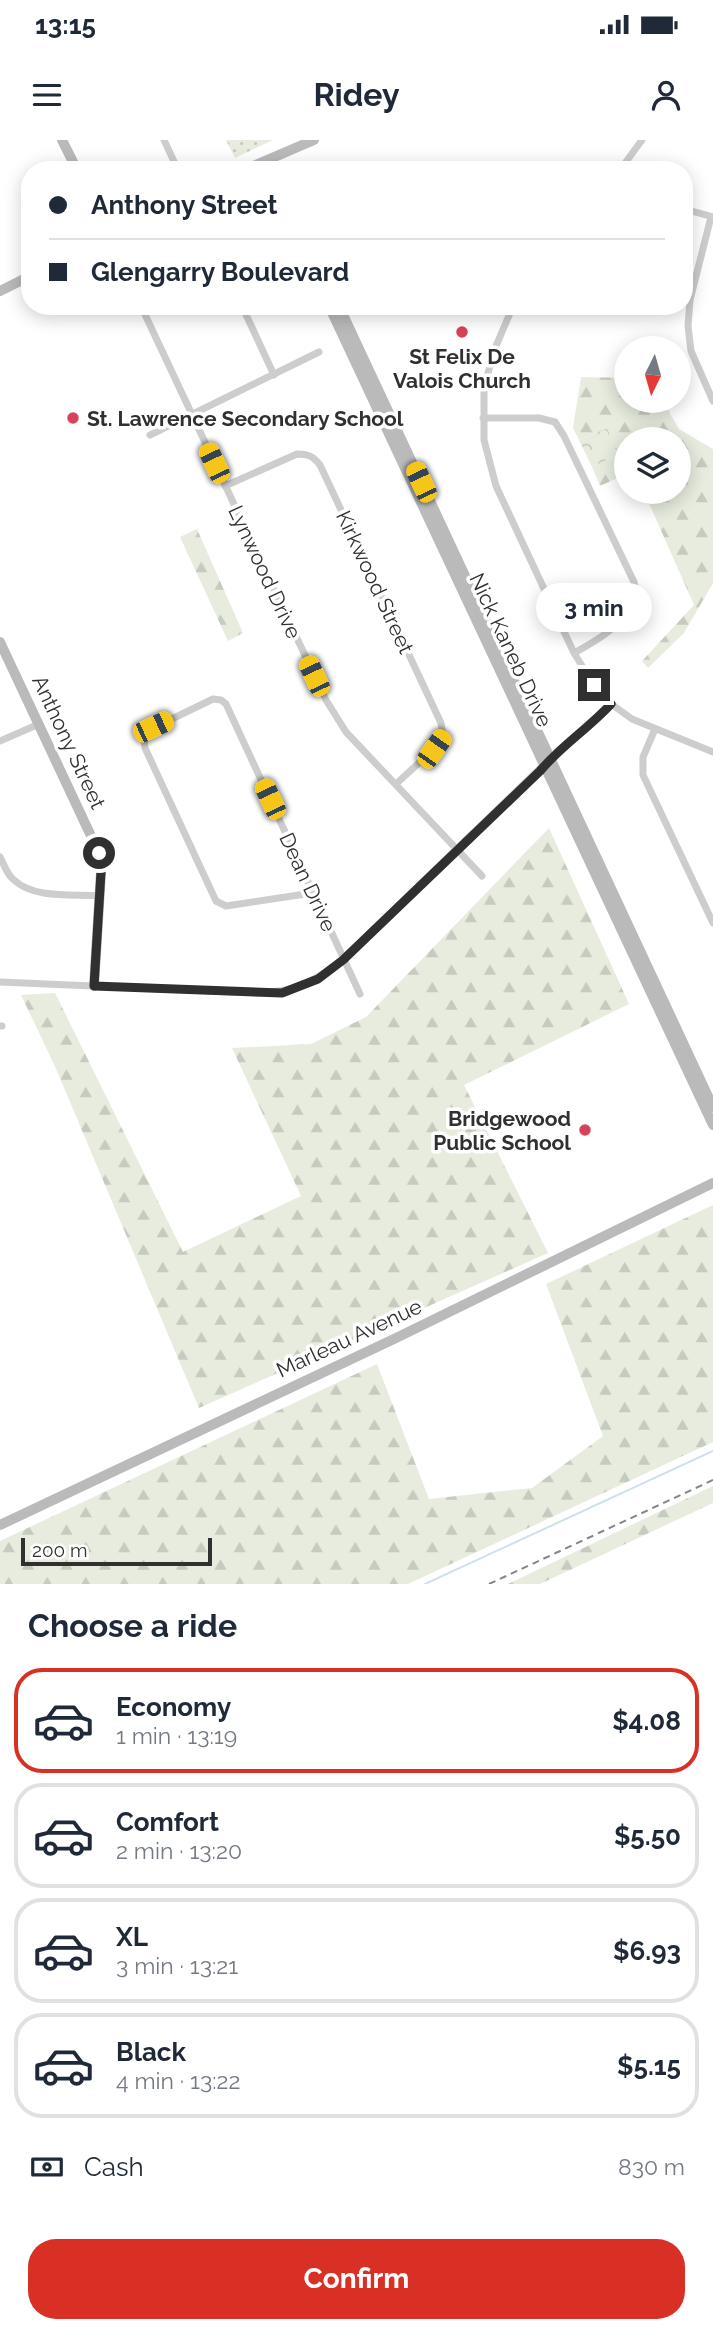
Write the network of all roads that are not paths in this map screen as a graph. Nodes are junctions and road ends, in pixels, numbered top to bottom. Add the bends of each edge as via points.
1 (62, 140) edge
2 (164, 140) edge
3 (306, 140) edge
4 (314, 140) edge
5 (642, 140) edge
6 (295, 148) junction
7 (72, 161) edge
8 (174, 161) edge
9 (274, 161) edge
10 (627, 161) edge
11 (693, 212) edge
12 (712, 217) edge
13 (21, 280) edge
14 (693, 289) edge
15 (0, 291) edge
16 (145, 315) edge
17 (246, 315) edge
18 (332, 315) edge
19 (343, 315) edge
20 (509, 315) edge
21 (689, 315) edge
22 (319, 352) dead end
23 (274, 375) junction
24 (713, 401) edge
25 (191, 415) junction
26 (483, 418) junction
27 (150, 435) dead end
28 (225, 486) junction
29 (0, 642) edge
30 (574, 653) junction
31 (611, 704) junction
32 (39, 724) junction
33 (654, 729) junction
34 (0, 741) edge
35 (713, 752) edge
36 (547, 762) junction
37 (397, 784) junction
38 (457, 849) junction
39 (0, 857) edge
40 (482, 876) dead end
41 (312, 893) junction
42 (99, 896) junction
43 (713, 923) edge
44 (343, 960) junction
45 (0, 982) edge
46 (94, 986) junction
47 (360, 994) dead end
48 (713, 1107) edge
49 (713, 1125) edge
50 (713, 1183) edge
51 (0, 1525) edge

1 - 7 street
2 - 8 street
3 - 6 street
4 - 6 street
5 - 10 street
6 - 9 street
11 - 12 street
12 - 14 street
13 - 15 street
16 - 25 street, Lynwood Drive
17 - 23 street
18 - 36 street, Nick Kaneb Drive
19 - 36 street, Nick Kaneb Drive
20 - 26 street via 488,368
21 - 24 street via 693,359
22 - 23 street
23 - 25 street
25 - 27 street
25 - 28 street, Lynwood Drive
26 - 30 street via 494,480
26 - 30 street via 555,422 634,582 638,599 630,612 607,635
28 - 37 street, Lynwood Drive via 326,700 346,732
28 - 37 street, Kirkwood Street via 297,454 308,454 320,464 441,723 443,736 434,749
29 - 32 street, Anthony Street
30 - 31 street via 589,680
31 - 33 street
31 - 36 street
32 - 34 street
32 - 42 street, Anthony Street via 99,853
33 - 35 street
33 - 43 street via 643,757 643,775
36 - 38 street
36 - 48 street, Nick Kaneb Drive
36 - 49 street, Nick Kaneb Drive
37 - 38 street, Lynwood Drive
38 - 40 street, Lynwood Drive
38 - 44 street
39 - 42 street via 11,878 23,887
41 - 41 street, Dean Drive via 227,906 214,899 144,742 153,727 212,699 226,704
41 - 44 street, Dean Drive
42 - 46 street, Anthony Street
44 - 46 street via 318,979 282,993
44 - 47 street, Dean Drive
45 - 46 street
50 - 51 street, Marleau Avenue

